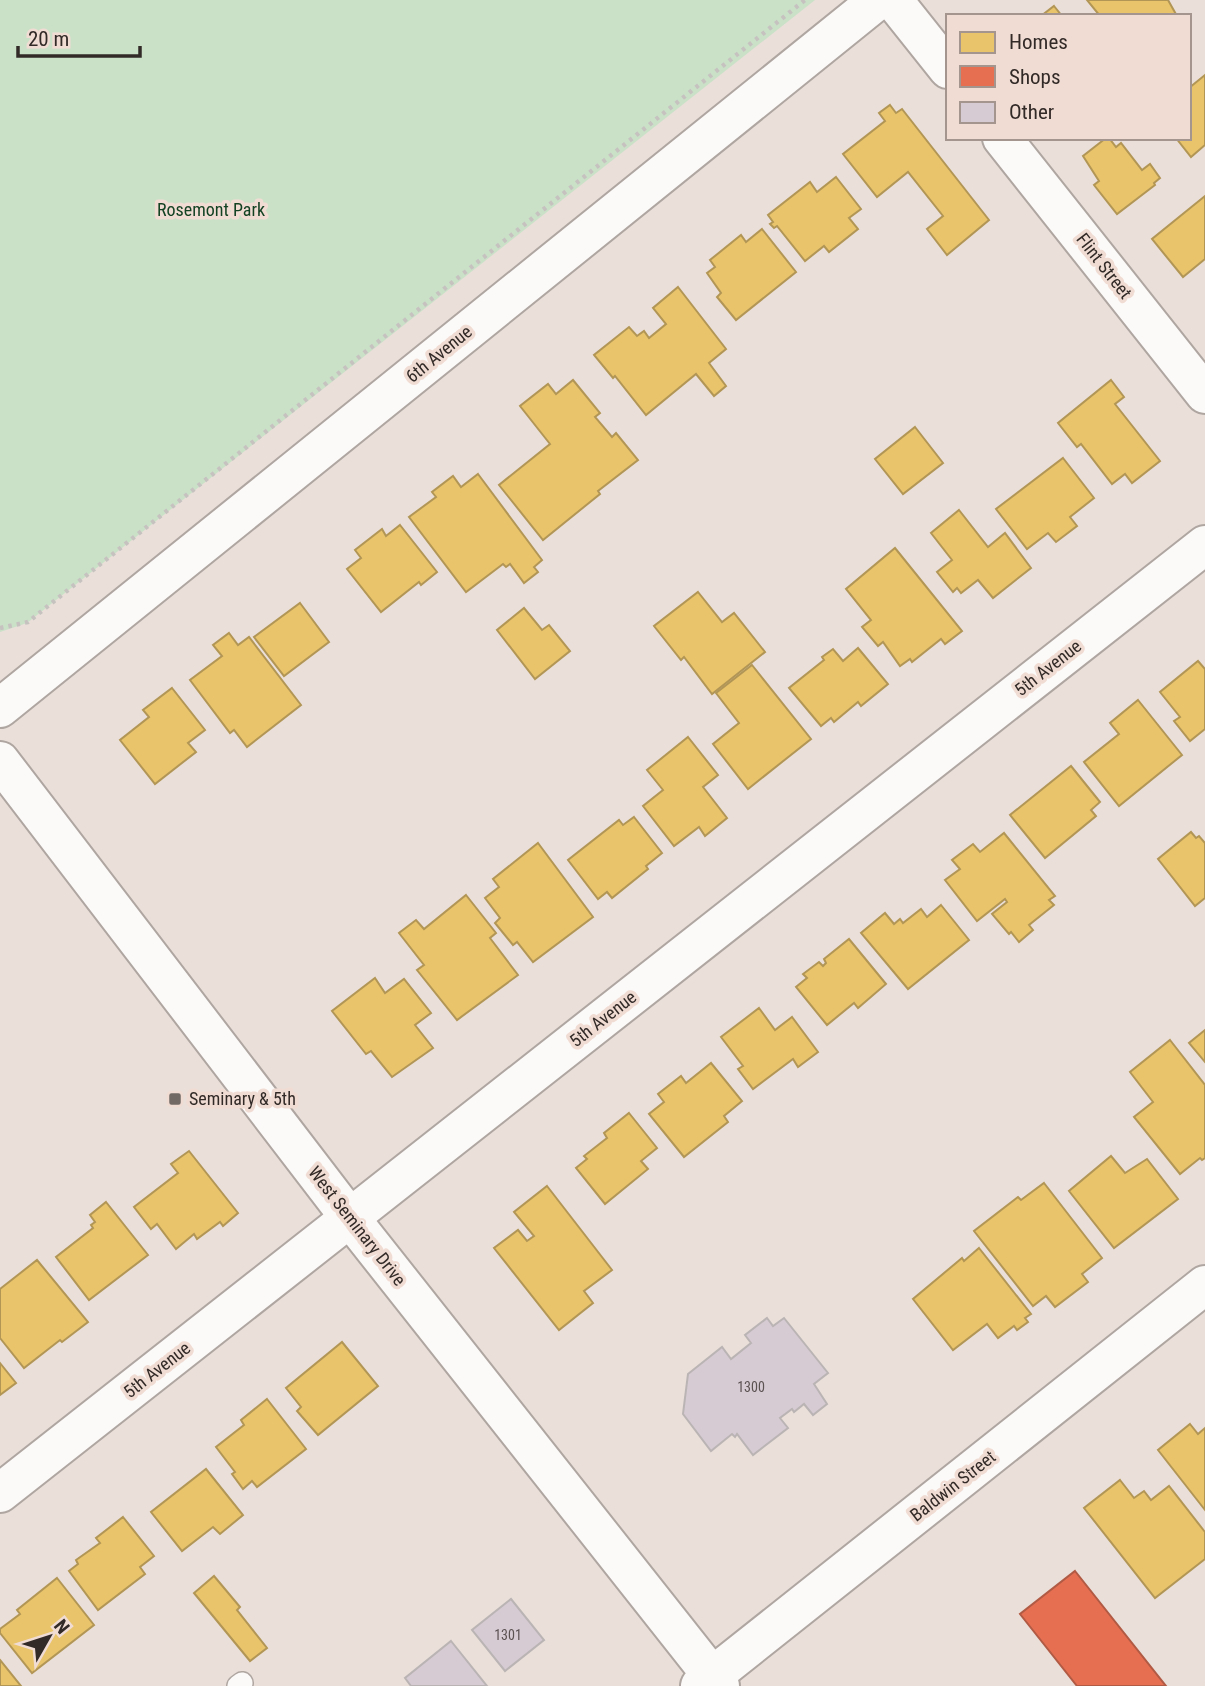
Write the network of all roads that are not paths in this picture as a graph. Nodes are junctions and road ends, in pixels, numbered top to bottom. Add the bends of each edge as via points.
1 (878, 0) edge
2 (893, 0) edge
3 (946, 66) edge
4 (1004, 140) edge
5 (1205, 394) edge
6 (1205, 545) edge
7 (0, 708) edge
8 (0, 761) edge
9 (350, 1218) junction
10 (1205, 1285) edge
11 (0, 1493) edge
12 (711, 1683) edge

1 - 7 street, 6th Avenue
2 - 3 street
4 - 5 street, Flint Street
6 - 9 street, 5th Avenue
8 - 9 street, West Seminary Drive
9 - 11 street, 5th Avenue
9 - 12 street, West Seminary Drive
10 - 12 street, Baldwin Street

